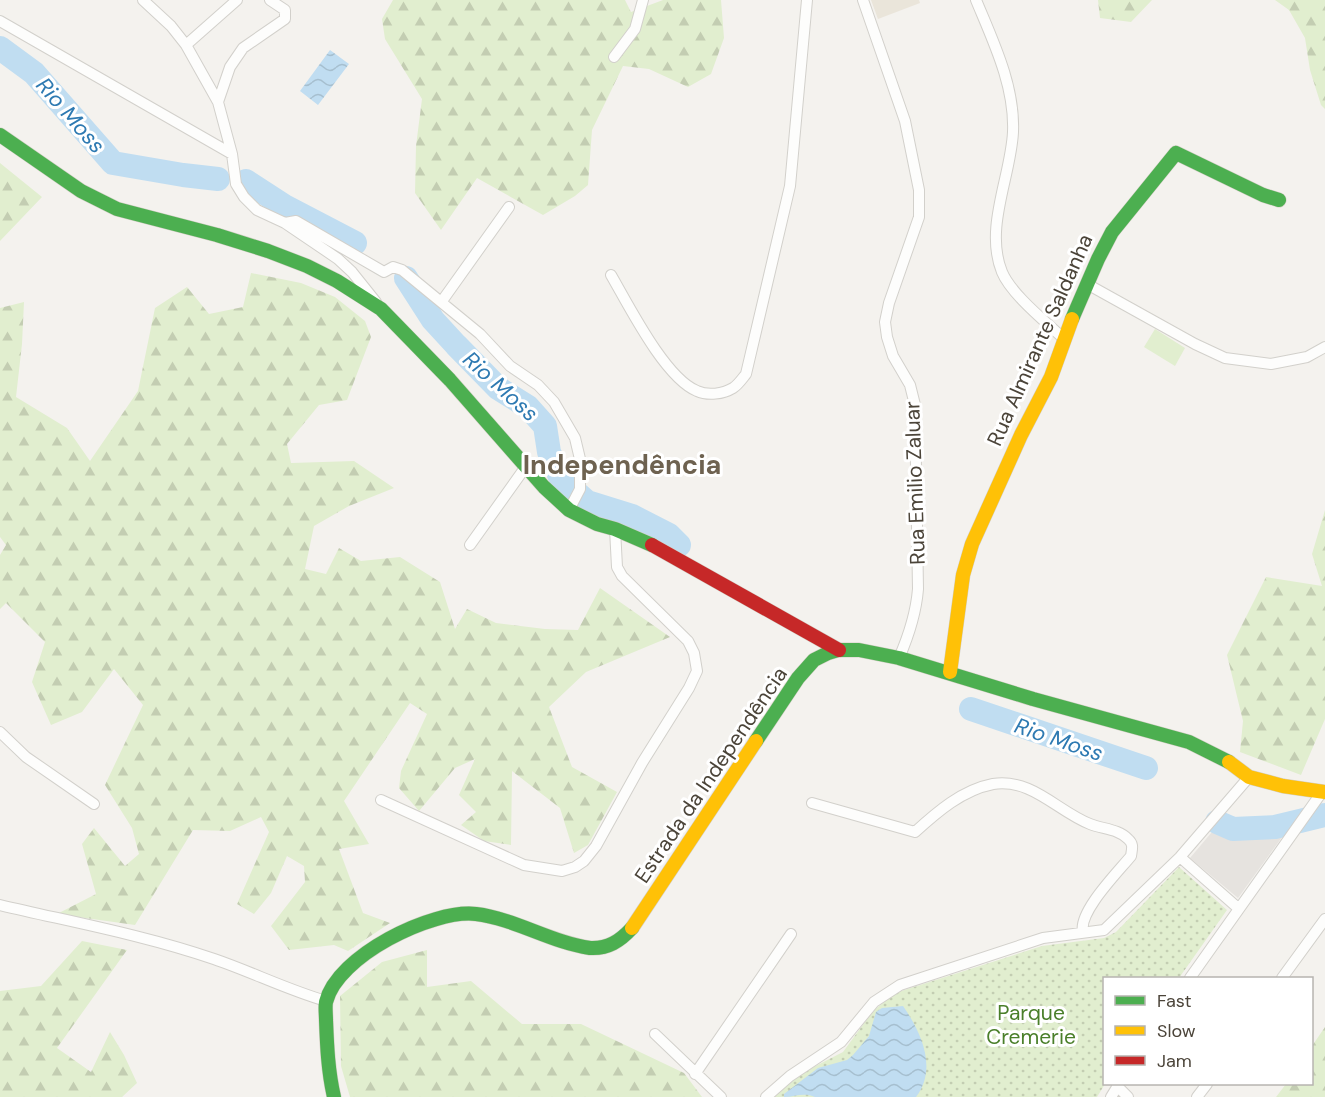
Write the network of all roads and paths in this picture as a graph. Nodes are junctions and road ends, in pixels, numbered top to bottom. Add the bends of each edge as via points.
1 (143, 0) edge
2 (237, 0) edge
3 (270, 0) edge
4 (643, 0) edge
5 (807, 0) edge
6 (863, 0) edge
7 (976, 0) edge
8 (0, 21) edge
9 (186, 45) junction
10 (614, 57) dead end
11 (218, 102) junction
12 (0, 135) edge
13 (232, 154) junction
14 (1279, 200) dead end
15 (509, 207) dead end
16 (285, 223) junction
17 (611, 275) dead end
18 (1087, 284) junction
19 (442, 301) junction
20 (381, 309) junction
21 (1064, 339) junction
22 (1325, 347) edge
23 (527, 465) junction
24 (569, 510) junction
25 (615, 529) junction
26 (470, 545) dead end
27 (839, 650) junction
28 (899, 658) junction
29 (950, 672) junction
30 (0, 732) edge
31 (1249, 777) junction
32 (1323, 792) edge
33 (381, 800) dead end
34 (812, 803) dead end
35 (94, 804) dead end
36 (1180, 857) junction
37 (0, 905) edge
38 (1238, 908) junction
39 (1325, 919) edge
40 (1083, 932) junction
41 (791, 934) dead end
42 (1191, 977) edge
43 (1283, 977) edge
44 (326, 1001) junction
45 (655, 1034) dead end
46 (695, 1074) junction
47 (1118, 1085) edge
48 (334, 1097) edge
49 (721, 1097) edge
50 (766, 1097) edge
51 (1110, 1097) edge
52 (1128, 1097) edge

1 - 9 street
2 - 9 street
3 - 11 street via 285,10 285,19 243,48 230,66
4 - 10 street via 635,29
5 - 17 street via 790,186 746,374 733,388 714,395 696,391 676,377
6 - 28 street, Rua Emilio Zaluar via 905,121 919,190 919,217 885,322 893,356 910,385 915,405 917,607
7 - 21 street via 1005,74 1012,105 1013,132 996,239 997,259 1017,293
8 - 13 street
9 - 11 street
11 - 13 street
12 - 20 street via 81,191 117,209 217,235 297,262
13 - 16 street via 236,184 244,197 257,210
14 - 18 street, Rua Almirante Saldanha via 1176,153 1112,232
15 - 19 street
16 - 19 street via 296,221 374,268 384,272 393,267 402,270
16 - 20 street via 338,259
18 - 21 street, Rua Almirante Saldanha
18 - 22 street via 1225,358 1271,364 1307,357
19 - 24 street via 554,402 575,438 580,459 580,489
20 - 23 street
21 - 29 street, Rua Almirante Saldanha via 1051,378 972,544 960,595
23 - 24 street
23 - 26 street
24 - 25 street
25 - 27 street via 662,549
25 - 33 street via 617,567 622,576 688,641 697,671 584,861 562,871 524,865
27 - 28 street, Estrada da Independência
27 - 44 street, Estrada da Independência via 819,657 806,669 643,915 615,942 600,948 578,946 473,914 449,914 407,931 358,960 344,972
28 - 29 street, Estrada da Independência
29 - 31 street, Estrada da Independência via 1189,742
30 - 35 street via 26,757
31 - 32 street, Estrada da Independência
31 - 36 street
32 - 38 street
34 - 40 street via 915,832 960,796 992,784 1017,784 1048,798 1088,823 1122,834 1133,848 1131,856 1089,909 1082,922
36 - 38 street
36 - 40 street via 1111,925 1104,930
37 - 44 street via 153,940
38 - 42 street
39 - 43 street
40 - 50 street via 1043,938 900,985 874,1002 841,1042
41 - 46 street
44 - 48 street
45 - 46 street
46 - 49 street
47 - 51 street
47 - 52 street

